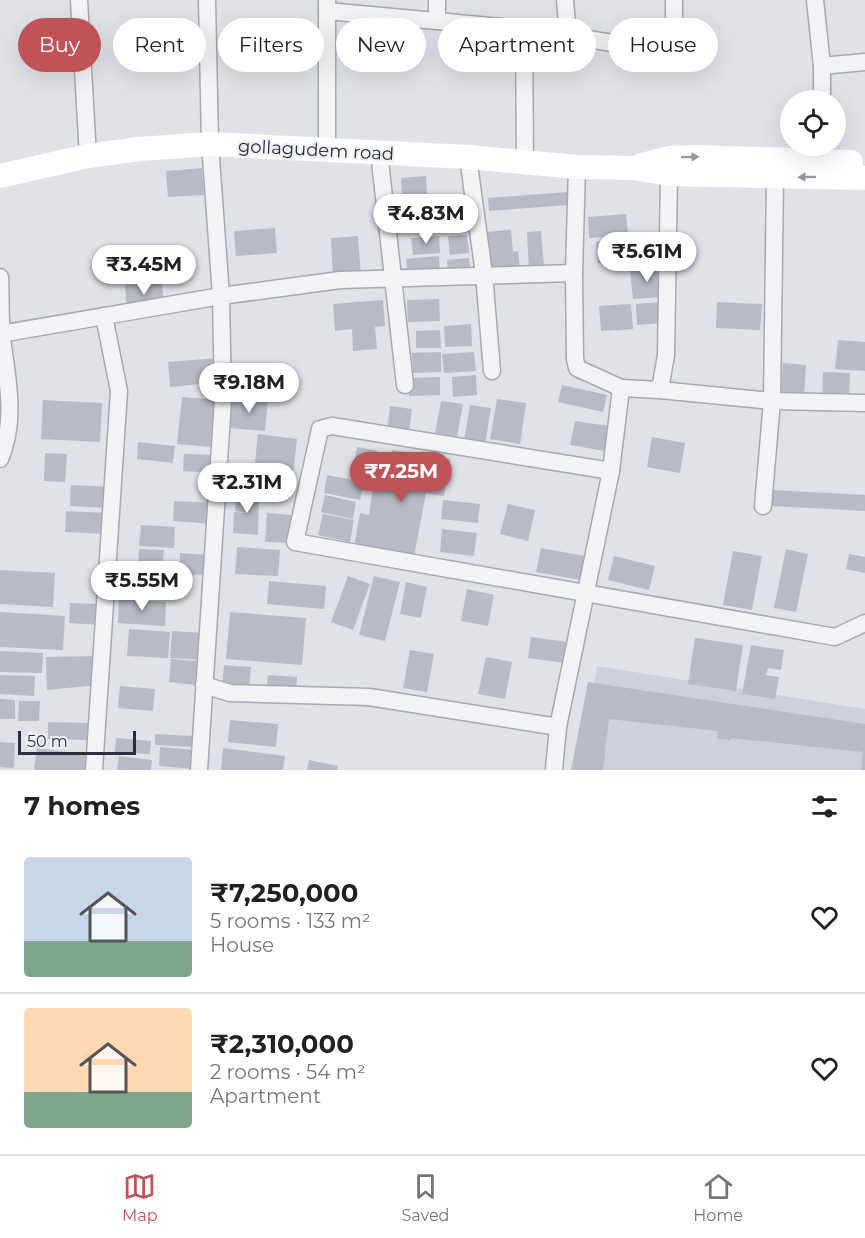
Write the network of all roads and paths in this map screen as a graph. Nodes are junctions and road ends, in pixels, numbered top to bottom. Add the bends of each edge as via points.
1 (79, 0) edge
2 (207, 0) edge
3 (437, 0) edge
4 (565, 0) edge
5 (674, 0) edge
6 (815, 0) edge
7 (327, 6) edge
8 (566, 18) edge
9 (436, 19) joint
10 (596, 40) edge
11 (865, 62) edge
12 (822, 66) junction
13 (524, 72) edge
14 (822, 90) edge
15 (210, 144) junction
16 (327, 152) junction
17 (379, 152) junction
18 (780, 154) edge
19 (88, 156) junction
20 (835, 156) edge
21 (468, 157) junction
22 (525, 163) junction
23 (865, 163) edge
24 (577, 167) junction
25 (634, 168) junction
26 (669, 174) junction
27 (0, 176) edge
28 (775, 178) junction
29 (865, 178) edge
30 (574, 273) junction
31 (484, 274) junction
32 (0, 276) edge
33 (395, 278) junction
34 (221, 296) junction
35 (104, 316) junction
36 (1, 334) edge
37 (492, 371) dead end
38 (405, 385) dead end
39 (621, 388) junction
40 (660, 390) junction
41 (772, 401) junction
42 (865, 403) edge
43 (0, 459) edge
44 (611, 471) junction
45 (763, 506) dead end
46 (587, 594) junction
47 (865, 623) edge
48 (204, 685) junction
49 (558, 727) junction
50 (94, 770) edge
51 (199, 770) edge
52 (554, 770) edge

1 - 19 street
2 - 15 street
3 - 9 street
4 - 8 street
5 - 10 street via 674,35 666,47 657,50
6 - 12 street
7 - 9 street
7 - 16 street
11 - 12 street
12 - 14 street
13 - 22 street
15 - 16 street, gollagudem road
15 - 19 street, gollagudem road
15 - 34 street
16 - 17 street, gollagudem road
17 - 21 street, gollagudem road
17 - 33 street
25 -> 18 street, gollagudem road via 669,158
19 - 27 street, gollagudem road
20 - 23 street, gollagudem road
21 - 22 street, gollagudem road
21 - 31 street
22 - 24 street, gollagudem road
24 - 25 street, gollagudem road
24 - 30 street
25 - 26 street, gollagudem road
26 - 28 street, gollagudem road
26 - 40 street via 666,355
29 -> 28 street, gollagudem road
28 - 41 street
30 - 31 street
30 - 39 street via 577,368
31 - 33 street
31 - 37 street
32 - 36 street
33 - 34 street via 340,280
33 - 38 street
34 - 35 street
34 - 48 street via 223,400
35 - 36 street
35 - 50 street via 119,391
36 - 43 street via 11,415 7,444
39 - 40 street
39 - 44 street
40 - 41 street
41 - 42 street
41 - 45 street
44 - 46 street
44 - 46 street via 332,426 320,429 295,542
46 - 47 street via 835,637
46 - 49 street
48 - 49 street via 230,693 369,697
48 - 51 street
49 - 52 street

